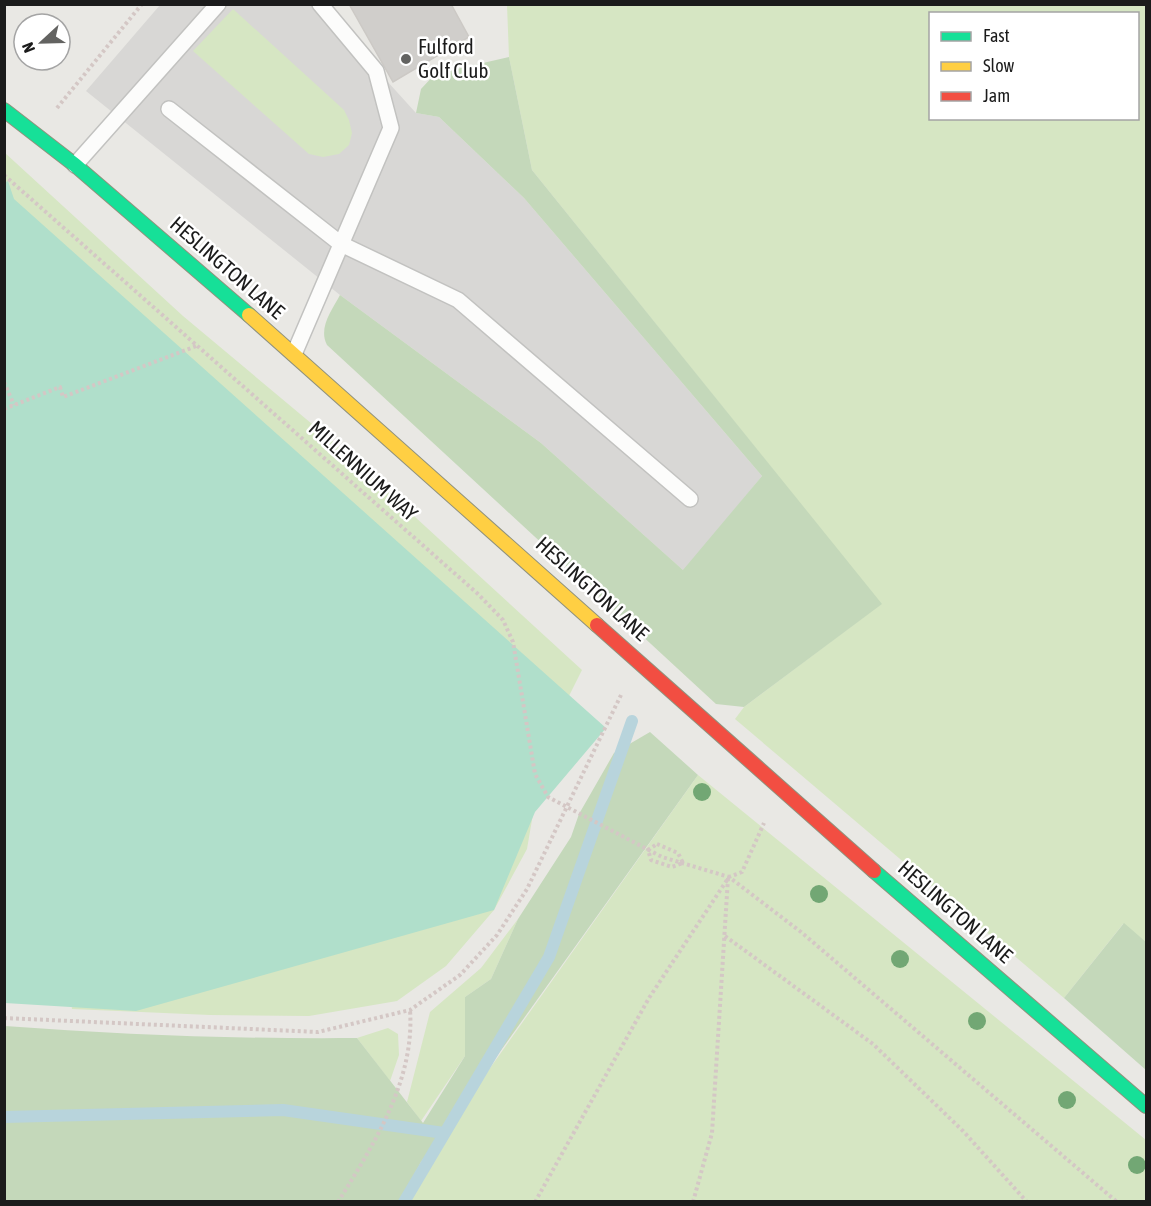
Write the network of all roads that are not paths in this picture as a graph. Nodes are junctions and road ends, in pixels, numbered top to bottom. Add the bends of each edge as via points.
1 (218, 4) edge
2 (320, 4) edge
3 (169, 109) dead end
4 (4, 110) edge
5 (75, 165) junction
6 (338, 251) junction
7 (294, 354) junction
8 (690, 499) dead end
9 (1146, 1106) edge

1 - 5 lane
2 - 6 lane via 376,71 391,128
3 - 6 lane
4 - 5 street, HESLINGTON LANE
5 - 7 street, HESLINGTON LANE
6 - 7 lane
6 - 8 lane via 458,300
7 - 9 street, HESLINGTON LANE via 793,800

